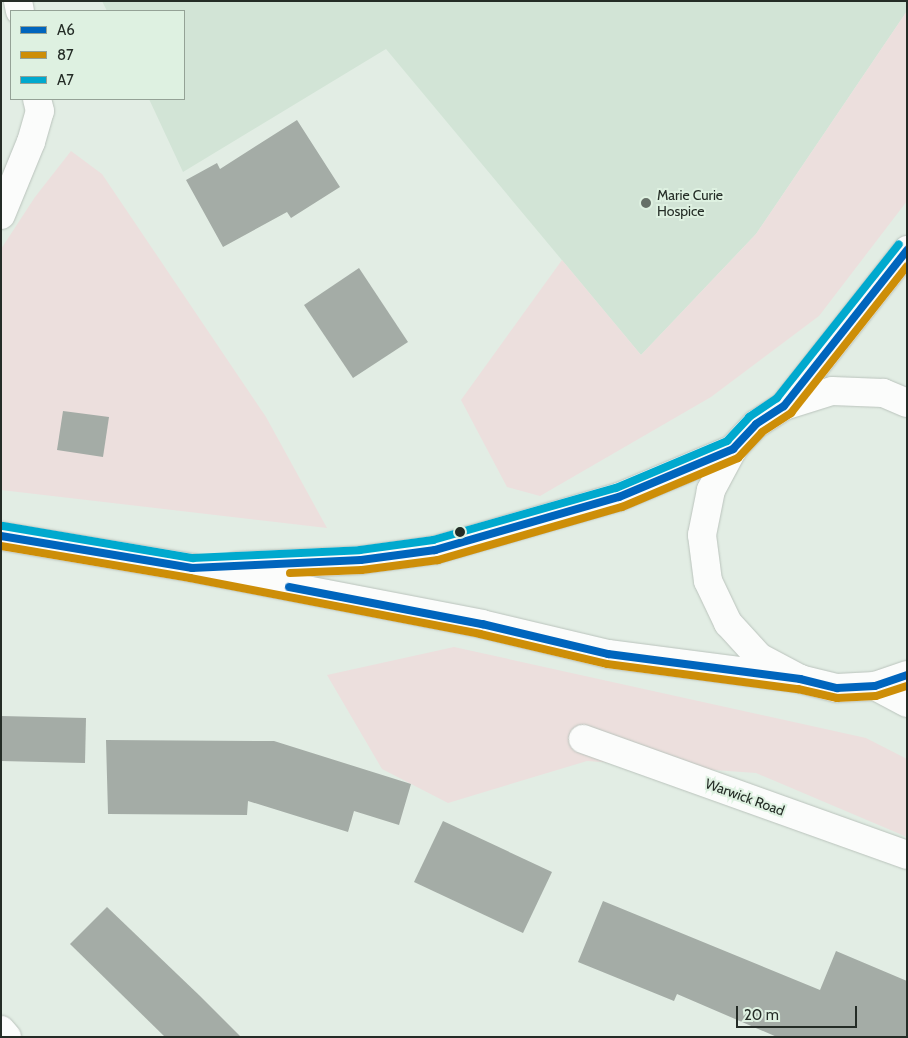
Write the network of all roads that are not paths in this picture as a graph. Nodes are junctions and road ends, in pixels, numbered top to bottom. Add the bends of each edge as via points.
1 (37, 100) edge
2 (1, 215) edge
3 (907, 250) edge
4 (907, 403) edge
5 (784, 406) junction
6 (733, 449) junction
7 (1, 536) edge
8 (192, 568) junction
9 (907, 676) edge
10 (800, 679) junction
11 (875, 686) junction
12 (907, 703) edge
13 (583, 738) dead end
14 (907, 855) edge
15 (1, 1030) edge
16 (8, 1037) edge

1 - 2 main road via 40,111 31,142
3 - 5 main road
4 - 5 main road via 882,393 832,391
5 - 6 main road via 756,424
6 - 8 main road via 620,497 435,550 361,560
6 - 10 main road via 711,490 702,535 708,581 728,623 759,657
7 - 8 main road
8 - 10 main road via 482,624 608,654
9 - 11 main road
10 - 11 main road via 837,688
11 - 12 main road
13 - 14 main road, Warwick Road
15 - 16 main road

